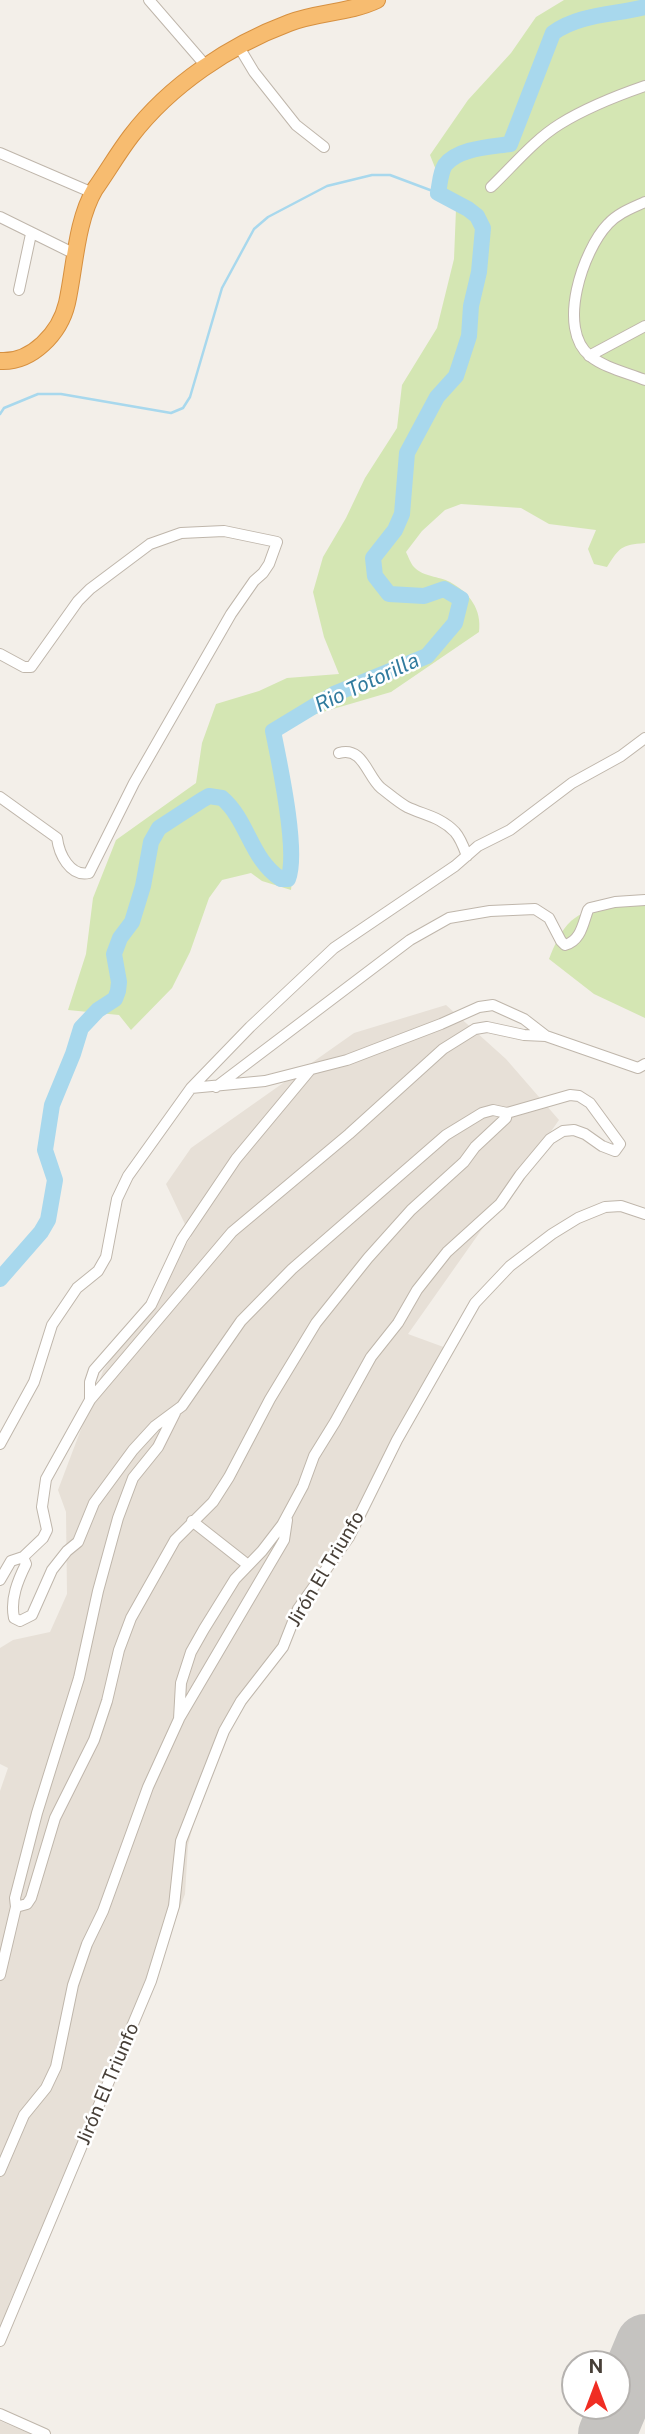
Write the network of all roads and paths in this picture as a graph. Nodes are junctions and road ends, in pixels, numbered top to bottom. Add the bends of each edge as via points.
1 (149, 0) edge
2 (377, 0) edge
3 (239, 47) junction
4 (207, 67) junction
5 (645, 86) edge
6 (324, 147) dead end
7 (0, 153) edge
8 (491, 187) dead end
9 (93, 193) junction
10 (645, 202) edge
11 (0, 217) edge
12 (32, 234) junction
13 (75, 254) junction
14 (19, 290) dead end
15 (645, 326) edge
16 (589, 356) junction
17 (0, 361) edge
18 (645, 380) edge
19 (0, 654) edge
20 (645, 738) edge
21 (339, 753) dead end
22 (0, 797) edge
23 (467, 856) junction
24 (645, 900) edge
25 (546, 1036) junction
26 (645, 1064) edge
27 (310, 1070) junction
28 (216, 1087) junction
29 (191, 1088) junction
30 (507, 1112) junction
31 (645, 1214) edge
32 (90, 1400) junction
33 (175, 1413) junction
34 (0, 1444) edge
35 (288, 1514) junction
36 (192, 1521) junction
37 (23, 1557) junction
38 (248, 1565) junction
39 (0, 1580) edge
40 (179, 1719) junction
41 (16, 1908) junction
42 (0, 1975) edge
43 (0, 2171) edge
44 (0, 2342) edge
45 (0, 2414) edge
46 (45, 2434) edge

1 - 4 street
2 - 3 highway via 293,21
3 - 4 highway
3 - 6 street via 296,125
4 - 9 highway via 174,91 131,136
5 - 8 street via 559,125
7 - 9 street
9 - 13 highway
10 - 16 street via 609,222 584,267 572,321
11 - 12 street
12 - 13 street
12 - 14 street
13 - 17 highway via 66,305 48,340 23,357
15 - 16 street
16 - 18 street
19 - 22 street via 31,667 90,589 160,539 224,531 277,542 269,564 231,614 134,783 89,873 79,873 66,863 57,838
20 - 23 street
21 - 23 street via 359,757 379,786 406,806 445,824 460,839
23 - 29 street via 334,948
24 - 28 street via 590,908 579,936 565,945 550,918 535,909 449,918 410,940
25 - 26 street via 638,1068
25 - 27 street via 510,1012 493,1005 479,1007 347,1060
25 - 32 street via 487,1027 475,1029 443,1049 232,1232
27 - 28 street via 265,1082
27 - 32 street via 236,1158 182,1239 151,1305 94,1370
28 - 29 street
29 - 34 street via 128,1176 117,1199 106,1257 52,1325 34,1382
30 - 33 street via 482,1112 446,1135 292,1269 240,1321
30 - 35 street via 579,1096 590,1103 620,1144 615,1151 574,1130 550,1139 500,1204 447,1252 370,1357
30 - 36 street via 464,1161 411,1210 316,1323 229,1477 213,1502
31 - 44 street, Jirón El Triunfo via 621,1206 578,1218 510,1266 475,1303 397,1440 356,1525 298,1609 283,1647 241,1701 224,1731 181,1842 174,1906 151,1981
32 - 37 street via 46,1479 43,1507 47,1530
33 - 37 street via 155,1426 125,1461 94,1503 78,1542 52,1570 32,1615 20,1621 13,1611 26,1564
33 - 41 street via 158,1447 133,1478 118,1518 79,1678 26,1854
35 - 38 street
35 - 40 street via 284,1540
36 - 38 street
36 - 41 street via 175,1540 131,1618 94,1740 55,1818 31,1898
37 - 39 street via 11,1561
38 - 40 street via 191,1651 181,1683
40 - 43 street via 87,1944 73,1985 56,2067 24,2115
41 - 42 street
45 - 46 street

